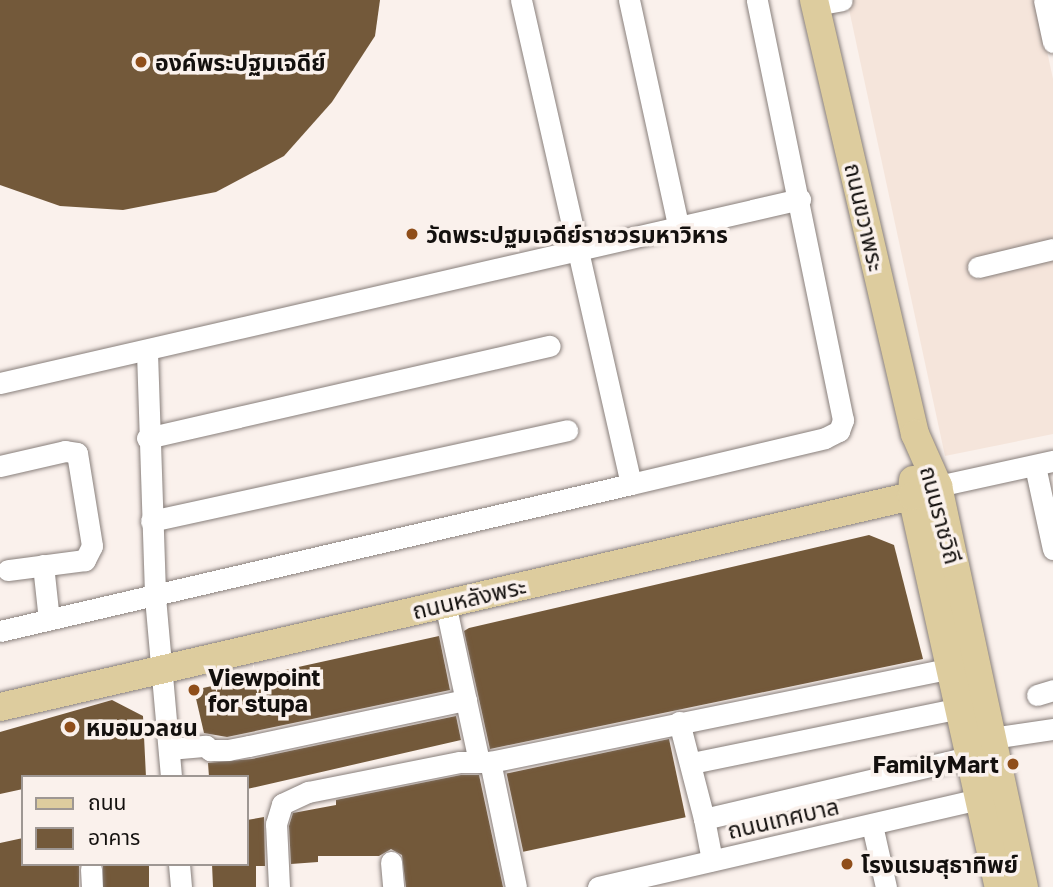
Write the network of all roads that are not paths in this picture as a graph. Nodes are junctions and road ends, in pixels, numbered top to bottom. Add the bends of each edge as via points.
1 (521, 0) edge
2 (629, 0) edge
3 (757, 0) edge
4 (1044, 0) edge
5 (824, 2) edge
6 (1053, 42) edge
7 (800, 199) junction
8 (678, 225) junction
9 (580, 249) junction
10 (1053, 249) edge
11 (978, 267) dead end
12 (550, 346) dead end
13 (147, 352) junction
14 (0, 383) edge
15 (567, 430) dead end
16 (915, 434) junction
17 (147, 438) junction
18 (1044, 464) edge
19 (0, 466) edge
20 (631, 484) junction
21 (938, 486) junction
22 (912, 496) junction
23 (151, 521) junction
24 (1053, 549) edge
25 (43, 565) junction
26 (8, 570) dead end
27 (155, 597) junction
28 (445, 603) junction
29 (50, 620) junction
30 (0, 631) edge
31 (952, 668) junction
32 (163, 669) junction
33 (466, 700) junction
34 (0, 707) edge
35 (961, 709) junction
36 (679, 722) junction
37 (1053, 729) edge
38 (982, 747) junction
39 (169, 749) junction
40 (484, 762) junction
41 (692, 763) junction
42 (171, 775) edge
43 (980, 799) junction
44 (704, 819) junction
45 (872, 825) junction
46 (712, 860) junction
47 (391, 862) dead end
48 (178, 866) edge
49 (180, 887) edge
50 (279, 887) edge
51 (393, 887) edge
52 (516, 887) edge
53 (598, 887) edge
54 (886, 887) edge
55 (999, 887) edge
56 (1024, 887) edge

1 - 9 street
2 - 8 street
3 - 7 street
4 - 6 street
5 - 16 main road, ถนนขวาพระ
7 - 8 street
7 - 20 street via 843,420 839,431
8 - 9 street
9 - 13 street
9 - 20 street
10 - 11 street
12 - 17 street
13 - 14 street
13 - 17 street
15 - 23 street
16 - 21 main road, ถนนราชวิถี
16 - 22 main road, ถนนราชวิถี
17 - 23 street
18 - 21 street
18 - 24 street
19 - 25 street via 65,451 77,453 92,546 85,560
20 - 27 street
21 - 22 main road, ถนนหลังพระ
21 - 38 main road, ถนนราชวิถี
22 - 28 main road, ถนนหลังพระ
22 - 31 main road, ถนนราชวิถี
23 - 27 street
25 - 26 street
25 - 29 street
27 - 29 street
27 - 32 street
28 - 32 main road, ถนนหลังพระ
28 - 33 street
29 - 30 street
31 - 35 main road, ถนนราชวิถี
31 - 36 street
32 - 34 main road, ถนนหลังพระ
32 - 39 street
33 - 39 street via 239,748
33 - 40 street
35 - 38 main road, ถนนราชวิถี
35 - 41 street
36 - 40 street
36 - 41 street
37 - 38 street
38 - 43 main road, ถนนราชวิถี
38 - 44 street
38 - 56 main road, ถนนราชวิถี
39 - 42 street
40 - 50 street via 308,792 282,804 276,824
40 - 52 street
41 - 44 street
43 - 45 street, ถนนเทศบาล
43 - 55 main road, ถนนราชวิถี
44 - 46 street
45 - 46 street, ถนนเทศบาล
45 - 54 street
46 - 53 street, ถนนเทศบาล
47 - 51 street
48 - 49 street

